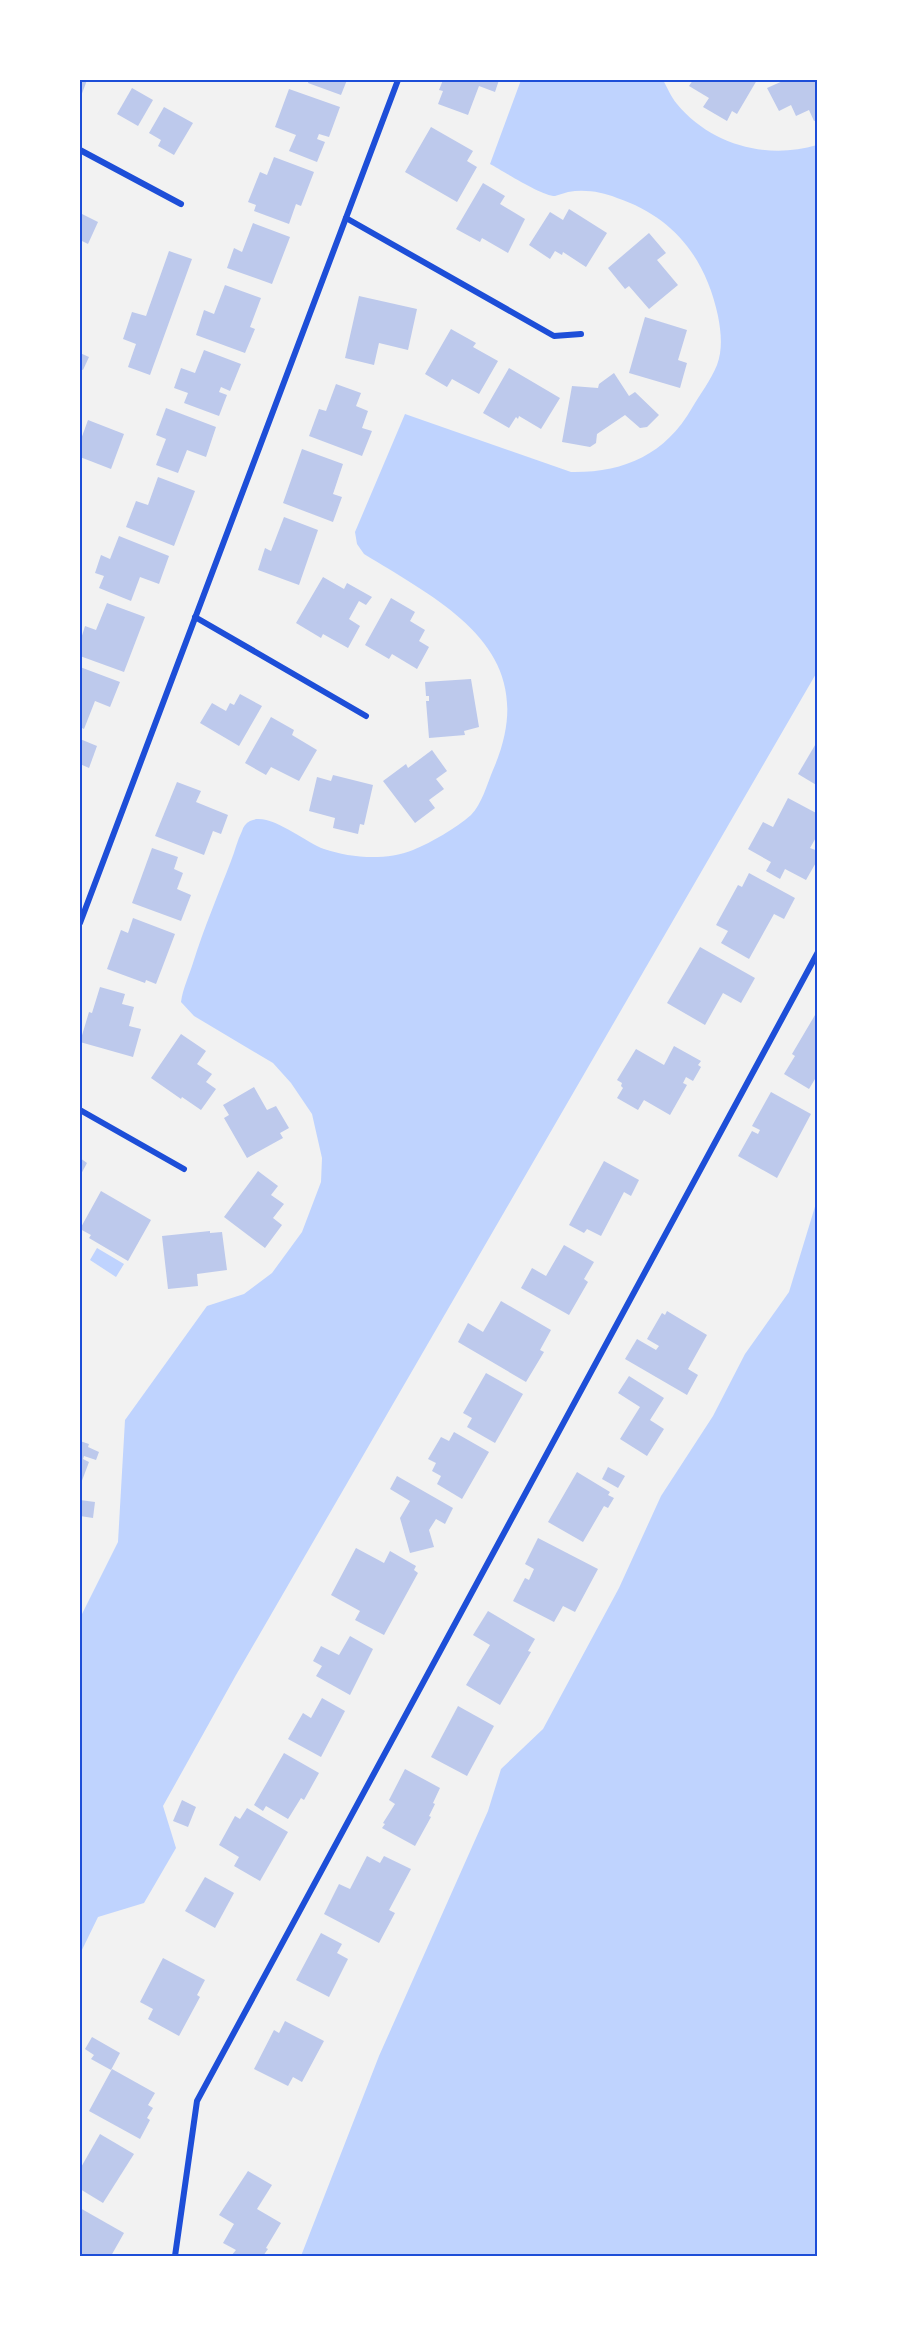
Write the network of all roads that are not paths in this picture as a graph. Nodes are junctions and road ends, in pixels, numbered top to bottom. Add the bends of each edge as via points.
1 (398, 80) edge
2 (80, 150) edge
3 (181, 204) dead end
4 (346, 218) junction
5 (581, 334) dead end
6 (195, 618) junction
7 (366, 716) dead end
8 (80, 923) edge
9 (818, 952) edge
10 (80, 1110) edge
11 (184, 1168) dead end
12 (175, 2256) edge

1 - 4 street
2 - 3 street
4 - 5 street via 554,336
4 - 6 street
6 - 7 street
6 - 8 street
9 - 12 street via 197,2101
10 - 11 street

